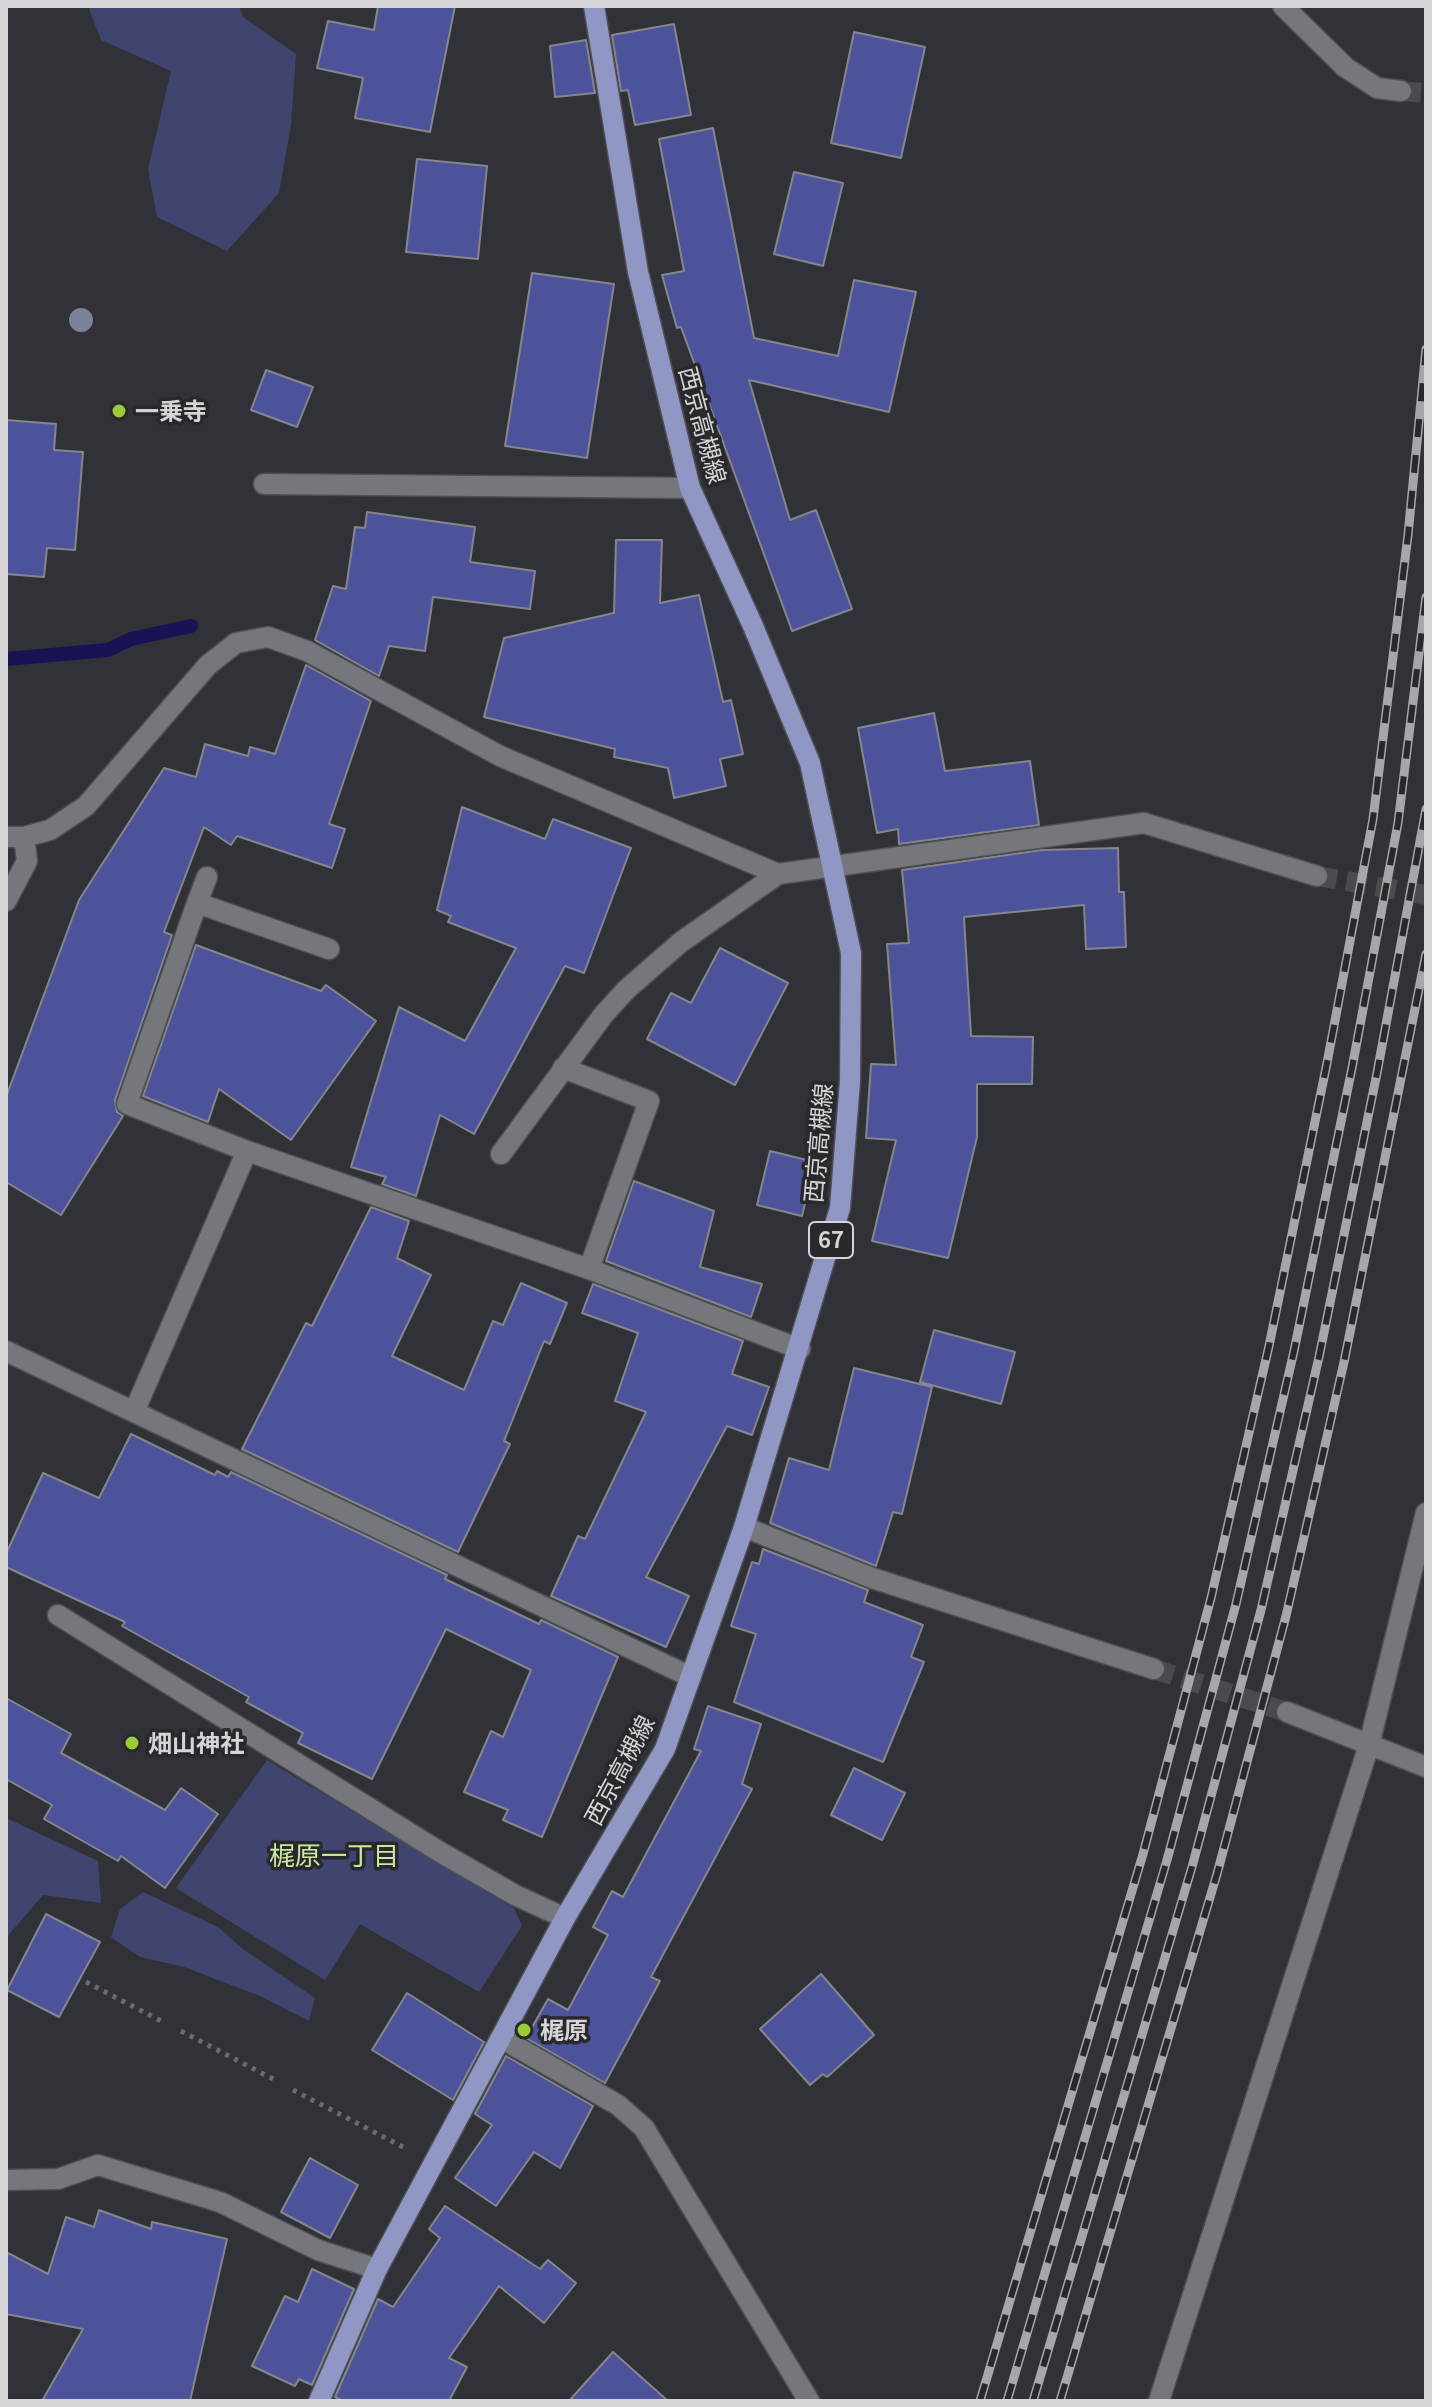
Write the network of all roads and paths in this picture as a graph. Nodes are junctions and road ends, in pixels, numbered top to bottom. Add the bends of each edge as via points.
1 (594, 6) edge
2 (1283, 6) edge
3 (1401, 91) tunnel mouth
4 (264, 484) dead end
5 (690, 488) junction
6 (15, 837) edge
7 (833, 868) junction
8 (778, 874) junction
9 (1317, 876) tunnel mouth
10 (207, 877) dead end
11 (6, 901) edge
12 (197, 903) junction
13 (329, 949) dead end
14 (563, 1068) junction
15 (247, 1151) junction
16 (501, 1154) dead end
17 (589, 1269) junction
18 (800, 1349) junction
19 (6, 1351) edge
20 (134, 1412) junction
21 (1426, 1513) edge
22 (744, 1527) junction
23 (58, 1615) dead end
24 (1154, 1669) tunnel mouth
25 (691, 1677) junction
26 (1287, 1712) tunnel mouth
27 (1369, 1745) junction
28 (1426, 1767) edge
29 (565, 1918) junction
30 (86, 1982) dead end
31 (165, 2023) dead end
32 (181, 2031) dead end
33 (501, 2038) junction
34 (275, 2080) dead end
35 (293, 2090) dead end
36 (434, 2163) junction
37 (6, 2180) edge
38 (377, 2269) junction
39 (319, 2401) edge
40 (809, 2401) edge
41 (1159, 2401) edge

1 - 5 main road, 西京高槻線 / 67 via 638,272
2 - 3 street via 1345,67 1377,88
4 - 5 street
5 - 7 main road, 西京高槻線 / 67 via 810,763
6 - 8 street via 50,830 86,806 208,665 236,643 268,637 307,651 500,756
6 - 11 street via 27,861
7 - 8 street
7 - 9 street via 1144,823
7 - 18 main road, 西京高槻線 / 67 via 851,953 850,1081 840,1208
8 - 14 street via 691,934 627,989
10 - 12 street
12 - 13 street
12 - 15 street via 127,1104
14 - 16 street
14 - 17 street via 649,1101
15 - 17 street
15 - 20 street
17 - 18 street
18 - 22 main road, 西京高槻線 / 67
19 - 20 street
20 - 25 street
21 - 27 street
22 - 24 street via 872,1578
22 - 25 main road, 西京高槻線 / 67
23 - 29 street via 440,1852
25 - 29 main road, 西京高槻線 / 67 via 665,1749
26 - 27 street
27 - 28 street
27 - 41 street
29 - 33 main road, 西京高槻線 / 67
30 - 31 path
32 - 34 path
33 - 36 main road, 西京高槻線 / 67
33 - 40 street via 618,2105 644,2128
35 - 36 path
36 - 38 main road, 西京高槻線 / 67
37 - 38 street via 58,2179 98,2165 220,2202 318,2250
38 - 39 main road, 西京高槻線 / 67

